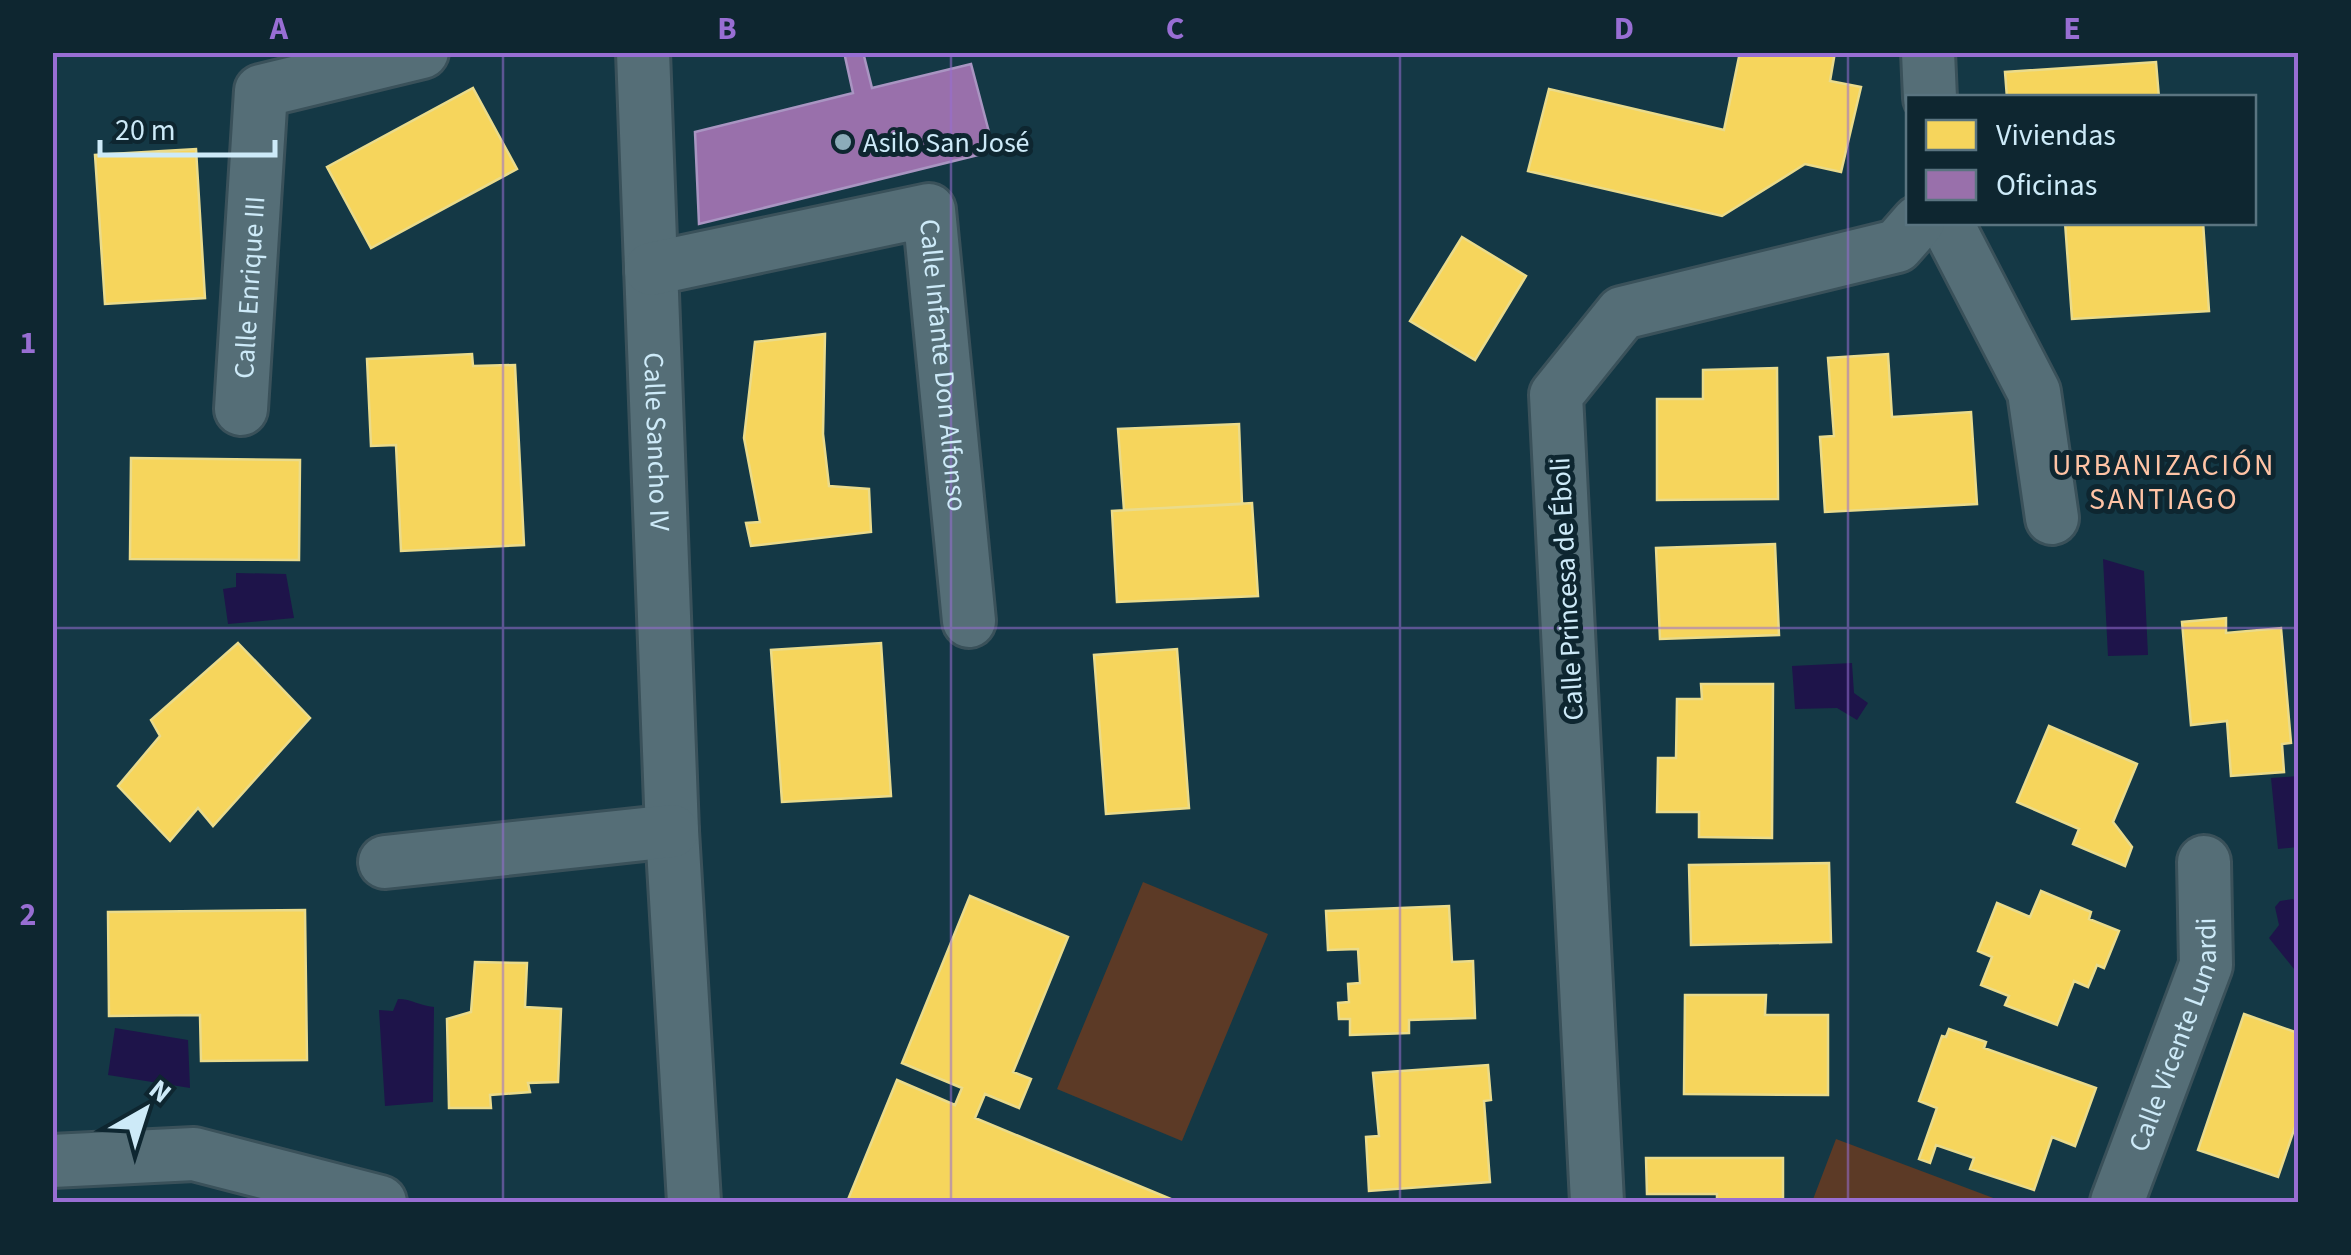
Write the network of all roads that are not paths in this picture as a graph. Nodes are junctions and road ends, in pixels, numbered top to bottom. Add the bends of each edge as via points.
1 (422, 52) edge
2 (643, 52) edge
3 (1928, 52) edge
4 (1930, 95) edge
5 (1915, 225) edge
6 (1948, 225) edge
7 (651, 269) junction
8 (241, 409) dead end
9 (2052, 518) dead end
10 (969, 621) dead end
11 (672, 830) junction
12 (385, 862) dead end
13 (2204, 862) dead end
14 (52, 1162) edge
15 (380, 1202) edge
16 (694, 1202) edge
17 (1597, 1202) edge
18 (2117, 1202) edge

1 - 8 street, Calle Enrique III via 261,91
2 - 7 street, Calle Sancho IV
3 - 4 street
5 - 17 street, Calle Princesa de Éboli via 1897,246 1622,313 1556,395
6 - 9 street via 2034,392
7 - 10 street, Calle Infante Don Alfonso via 929,210
7 - 11 street, Calle Sancho IV
11 - 12 street
11 - 16 street, Calle Sancho IV
13 - 18 street, Calle Vicente Lunardi via 2206,965
14 - 15 street via 194,1154

